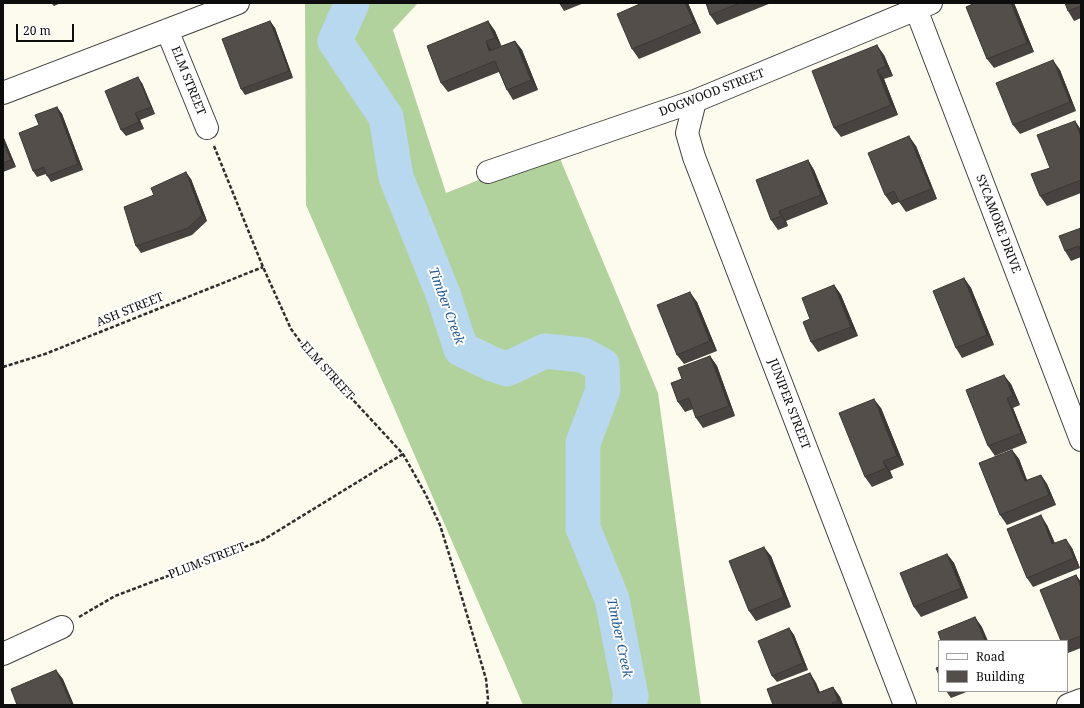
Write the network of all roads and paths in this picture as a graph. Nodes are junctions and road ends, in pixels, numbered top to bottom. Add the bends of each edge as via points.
1 (238, 3) edge
2 (924, 6) edge
3 (167, 30) junction
4 (3, 93) edge
5 (695, 101) junction
6 (207, 128) joint
7 (488, 172) dead end
8 (263, 267) junction
9 (3, 367) edge
10 (1081, 440) edge
11 (403, 454) junction
12 (62, 627) joint
13 (3, 654) edge
14 (1081, 700) edge
15 (487, 705) edge
16 (905, 705) edge
17 (1068, 705) edge

1 - 3 street
2 - 5 street, DOGWOOD STREET
2 - 10 street, SYCAMORE DRIVE
3 - 4 street
3 - 6 street, ELM STREET
5 - 7 street, DOGWOOD STREET
5 - 16 street, JUNIPER STREET via 688,133 694,157
6 - 8 path, ELM STREET
8 - 9 path, ASH STREET via 45,354
8 - 11 path, ELM STREET via 291,330
11 - 12 path, PLUM STREET via 263,540 115,596
11 - 15 path, ELM STREET via 426,495 450,554 486,679
12 - 13 street
14 - 17 street

